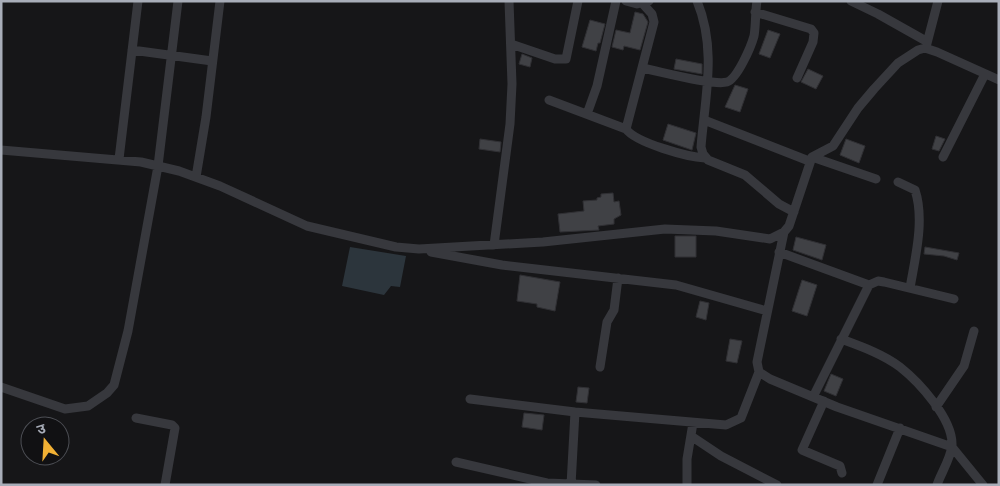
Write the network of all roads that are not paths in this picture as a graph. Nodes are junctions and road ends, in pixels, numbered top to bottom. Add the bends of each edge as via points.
1 (138, 1) edge
2 (178, 1) edge
3 (220, 1) edge
4 (510, 1) edge
5 (578, 1) edge
6 (616, 1) edge
7 (626, 1) edge
8 (698, 1) edge
9 (757, 1) edge
10 (851, 1) edge
11 (938, 1) edge
12 (646, 2) edge
13 (755, 12) junction
14 (511, 44) junction
15 (926, 45) junction
16 (132, 50) junction
17 (170, 55) junction
18 (212, 61) junction
19 (642, 68) junction
20 (985, 74) junction
21 (797, 78) dead end
22 (999, 80) edge
23 (708, 81) junction
24 (549, 100) dead end
25 (587, 114) junction
26 (704, 120) junction
27 (626, 129) junction
28 (1, 150) edge
29 (943, 157) dead end
30 (705, 158) junction
31 (119, 159) junction
32 (811, 159) junction
33 (158, 166) junction
34 (196, 177) junction
35 (876, 179) dead end
36 (898, 182) dead end
37 (794, 212) junction
38 (784, 232) junction
39 (494, 245) junction
40 (419, 249) junction
41 (779, 252) junction
42 (618, 278) junction
43 (869, 285) junction
44 (910, 288) junction
45 (954, 299) dead end
46 (767, 311) junction
47 (974, 331) dead end
48 (841, 338) junction
49 (600, 367) dead end
50 (759, 372) junction
51 (1, 387) edge
52 (813, 397) junction
53 (470, 399) dead end
54 (824, 402) junction
55 (936, 407) junction
56 (575, 412) junction
57 (136, 418) dead end
58 (693, 423) junction
59 (900, 428) junction
60 (691, 436) junction
61 (952, 447) junction
62 (456, 462) dead end
63 (842, 473) dead end
64 (571, 484) edge
65 (165, 485) edge
66 (596, 485) edge
67 (687, 485) edge
68 (778, 485) edge
69 (877, 485) edge
70 (937, 485) edge
71 (983, 485) edge

1 - 16 street
2 - 17 street
3 - 18 street
4 - 14 street
5 - 14 street via 566,59 555,59
6 - 25 street via 597,86
7 - 12 street
8 - 23 street via 708,39
9 - 13 street
10 - 15 street
11 - 15 street
12 - 19 street via 654,22
13 - 21 street via 811,29 814,33
13 - 23 street via 750,48 734,77 724,83
14 - 39 street via 510,124
15 - 20 street
15 - 32 street via 898,63 858,108 833,146
16 - 17 street
16 - 31 street
17 - 18 street
17 - 33 street
18 - 34 street
19 - 23 street
19 - 27 street
20 - 22 street
20 - 29 street
23 - 26 street
24 - 25 street
25 - 27 street
26 - 30 street via 701,147
26 - 32 street
27 - 30 street via 638,138
28 - 31 street
30 - 37 street via 745,175 779,204
31 - 33 street
32 - 35 street
32 - 37 street
33 - 34 street
33 - 51 street via 128,331 114,385 88,406 65,409
34 - 40 street via 307,226 378,244
36 - 44 street via 915,190 919,201
37 - 38 street
38 - 39 street via 770,239 716,231 665,229
38 - 41 street
39 - 40 street
40 - 42 street via 502,265
41 - 43 street
41 - 46 street
42 - 46 street via 694,288
42 - 49 street
43 - 44 street via 878,281
43 - 48 street
44 - 45 street
46 - 50 street via 757,362
47 - 55 street via 964,366
48 - 52 street
48 - 55 street via 900,367
50 - 52 street via 770,380
50 - 58 street via 744,414 738,421 726,425
52 - 54 street
53 - 56 street
54 - 59 street
54 - 63 street via 802,450 840,466
55 - 61 street via 948,424
56 - 58 street
56 - 64 street
57 - 65 street via 175,428
58 - 60 street
59 - 61 street
59 - 69 street
60 - 67 street
60 - 68 street via 721,456
61 - 70 street
61 - 71 street
62 - 64 street via 538,482
64 - 66 street

